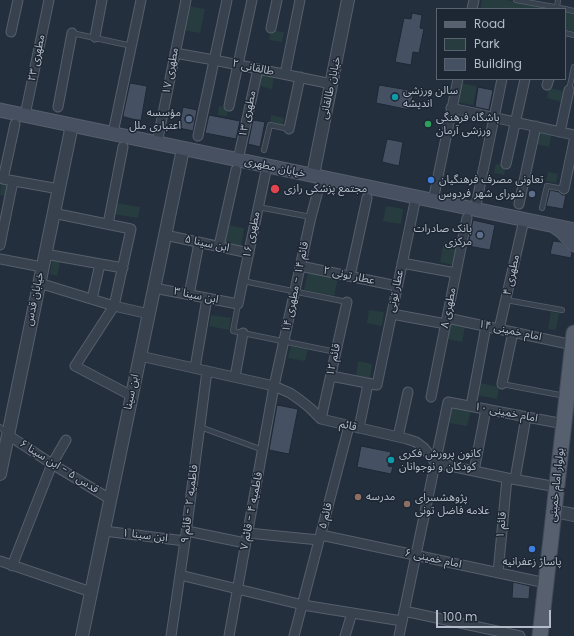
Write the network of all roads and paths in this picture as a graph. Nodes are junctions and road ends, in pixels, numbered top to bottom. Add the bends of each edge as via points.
1 (18, 0) edge
2 (49, 0) edge
3 (102, 0) edge
4 (141, 0) edge
5 (186, 0) edge
6 (227, 0) edge
7 (252, 0) edge
8 (277, 0) edge
9 (300, 0) edge
10 (348, 0) edge
11 (517, 0) edge
12 (558, 0) edge
13 (557, 7) junction
14 (561, 8) edge
15 (271, 28) dead end
16 (11, 32) dead end
17 (72, 33) joint
18 (95, 37) junction
19 (132, 46) junction
20 (175, 53) junction
21 (214, 60) junction
22 (238, 65) junction
23 (574, 66) edge
24 (258, 69) junction
25 (285, 74) junction
26 (300, 77) junction
27 (458, 80) edge
28 (502, 80) edge
29 (525, 80) edge
30 (332, 84) junction
31 (569, 90) joint
32 (229, 106) dead end
33 (58, 107) dead end
34 (451, 108) junction
35 (0, 110) edge
36 (25, 115) junction
37 (494, 118) junction
38 (516, 122) junction
39 (14, 124) dead end
40 (72, 125) junction
41 (536, 126) junction
42 (289, 129) joint
43 (560, 132) junction
44 (113, 134) junction
45 (574, 135) edge
46 (198, 136) dead end
47 (574, 141) edge
48 (157, 143) junction
49 (123, 147) dead end
50 (183, 149) junction
51 (264, 150) dead end
52 (506, 164) dead end
53 (237, 165) junction
54 (267, 166) junction
55 (312, 175) junction
56 (13, 181) junction
57 (319, 188) dead end
58 (58, 189) junction
59 (564, 189) joint
60 (416, 197) junction
61 (367, 198) dead end
62 (433, 201) junction
63 (519, 204) dead end
64 (258, 207) junction
65 (542, 208) dead end
66 (54, 213) junction
67 (471, 214) junction
68 (311, 217) junction
69 (574, 219) edge
70 (524, 220) junction
71 (108, 224) junction
72 (553, 226) junction
73 (574, 230) edge
74 (165, 235) junction
75 (199, 243) junction
76 (0, 246) edge
77 (219, 246) junction
78 (574, 246) edge
79 (249, 253) junction
80 (45, 254) junction
81 (0, 259) edge
82 (402, 263) junction
83 (100, 264) junction
84 (300, 266) junction
85 (42, 267) junction
86 (123, 268) junction
87 (456, 274) junction
88 (350, 276) junction
89 (243, 281) junction
90 (39, 283) junction
91 (398, 286) junction
92 (154, 288) junction
93 (295, 292) junction
94 (189, 295) junction
95 (207, 298) junction
96 (92, 299) junction
97 (506, 300) junction
98 (347, 302) joint
99 (238, 304) junction
100 (114, 306) junction
101 (562, 310) dead end
102 (148, 314) junction
103 (392, 314) junction
104 (446, 321) junction
105 (486, 326) junction
106 (499, 329) junction
107 (513, 332) junction
108 (243, 333) junction
109 (573, 339) edge
110 (284, 342) junction
111 (336, 352) junction
112 (140, 356) junction
113 (195, 368) junction
114 (207, 371) junction
115 (331, 376) junction
116 (235, 378) junction
117 (373, 384) junction
118 (502, 384) joint
119 (274, 386) junction
120 (408, 392) dead end
121 (132, 396) junction
122 (567, 396) junction
123 (431, 398) dead end
124 (471, 406) junction
125 (486, 409) junction
126 (526, 417) junction
127 (321, 419) junction
128 (569, 423) edge
129 (200, 426) junction
130 (349, 426) junction
131 (359, 428) junction
132 (4, 431) edge
133 (398, 437) junction
134 (66, 440) dead end
135 (263, 450) junction
136 (436, 462) junction
137 (52, 464) junction
138 (474, 471) junction
139 (0, 474) edge
140 (511, 479) junction
141 (557, 487) junction
142 (110, 499) junction
143 (569, 514) edge
144 (104, 531) junction
145 (187, 531) junction
146 (248, 533) junction
147 (320, 538) junction
148 (185, 541) junction
149 (245, 543) junction
150 (416, 555) junction
151 (0, 562) edge
152 (12, 566) junction
153 (498, 573) junction
154 (180, 575) junction
155 (546, 583) junction
156 (238, 590) junction
157 (91, 592) junction
158 (302, 605) junction
159 (404, 611) junction
160 (352, 613) junction
161 (402, 621) junction
162 (82, 636) edge
163 (171, 636) edge
164 (229, 636) edge
165 (294, 636) edge
166 (345, 636) edge
167 (399, 636) edge
168 (520, 636) edge
169 (540, 636) edge
170 (551, 636) edge

1 - 16 street
2 - 36 street, مطهری ۲۳
3 - 18 street
4 - 19 street
5 - 20 street, مطهری ۱۷
6 - 21 street
7 - 22 street
8 - 15 street
9 - 25 street
10 - 30 street, خیابان طالقانی
11 - 13 lane
12 - 13 lane
13 - 14 lane
17 - 18 lane
17 - 33 street
18 - 19 lane
19 - 44 street
20 - 21 street, طالقانی ۲
20 - 48 street, مطهری ۱۷
21 - 22 street, طالقانی ۲
21 - 46 street
22 - 24 street, طالقانی ۲
22 - 32 street
23 - 31 lane
24 - 25 street, طالقانی ۲
24 - 53 street, مطهری ۱۳
25 - 26 street, طالقانی ۲
26 - 30 street, طالقانی ۲
26 - 42 street
27 - 34 street
28 - 37 street, مطهری ۸
29 - 38 street
30 - 55 street, خیابان طالقانی
31 - 43 street
34 - 37 street
34 - 62 street
35 - 36 main road, خیابان مطهری
36 - 40 main road, خیابان مطهری
37 - 38 street
37 - 67 street, مطهری ۸
38 - 41 street
38 - 52 street
39 - 56 street via 3,179
40 - 44 main road, خیابان مطهری
40 - 58 street, خیابان قدس
41 - 43 street
41 - 63 street
42 - 51 lane via 270,126
43 - 45 street
44 - 48 main road, خیابان مطهری
47 - 59 street
48 - 50 main road, خیابان مطهری
49 - 71 street
50 - 53 main road, خیابان مطهری
50 - 74 street, ابن سینا
53 - 54 main road, خیابان مطهری
53 - 77 street, مطهری ۱۳
54 - 55 main road, خیابان مطهری
54 - 64 street, مطهری ۱۶
55 - 60 main road, خیابان مطهری
56 - 58 street
56 - 76 street
57 - 68 street, قائم ۱۴ - مطهری ۱۴
58 - 66 street, خیابان قدس
59 - 65 lane via 547,186
60 - 62 main road, خیابان مطهری
60 - 82 street, عطار تونی
61 - 88 street
62 - 67 main road, خیابان مطهری
64 - 68 lane
64 - 79 street, مطهری ۱۶
66 - 71 street
66 - 80 street, خیابان قدس
67 - 70 main road, خیابان مطهری
67 - 87 street, مطهری ۸
68 - 84 street, قائم ۱۴ - مطهری ۱۴
69 - 72 main road
70 - 72 main road, خیابان مطهری
70 - 97 street, مطهری ۴
71 - 86 street via 131,229
72 - 73 main road, خیابان مطهری
72 - 78 main road
74 - 75 street, ابن سینا ۵
74 - 92 street, ابن سینا
75 - 77 street, ابن سینا ۵
75 - 94 street
77 - 79 street, ابن سینا ۵
79 - 89 street, مطهری ۱۶
80 - 83 street
80 - 85 street, خیابان قدس
81 - 85 street
82 - 87 street
82 - 91 street, عطار تونی
83 - 86 street
83 - 96 street
84 - 88 street, عطار تونی ۲
84 - 93 street, قائم ۱۴ - مطهری ۱۴
85 - 90 street, خیابان قدس
86 - 100 street
87 - 104 street, مطهری ۸
88 - 91 street, عطار تونی ۲
89 - 93 lane
89 - 99 street, مطهری ۱۶
90 - 96 street
90 - 132 street, خیابان قدس
91 - 103 street, عطار تونی
92 - 94 street, ابن سینا ۳
92 - 102 street, ابن سینا
93 - 98 lane
93 - 110 street, قائم ۱۴ - مطهری ۱۴
94 - 95 street, ابن سینا ۳
95 - 99 street, ابن سینا ۳
95 - 113 street
96 - 100 street
97 - 101 lane
97 - 106 street, مطهری ۴
98 - 111 street, قائم ۱۲
99 - 108 lane via 233,331
100 - 102 street
100 - 121 street via 75,366
102 - 112 street, ابن سینا
103 - 104 street, امام خمینی ۱۴
103 - 117 street, عطار تونی
104 - 105 street, امام خمینی ۱۴
104 - 123 street, مطهری ۸
105 - 106 street, امام خمینی ۱۴
105 - 124 street
106 - 107 street, امام خمینی ۱۴
107 - 109 street, امام خمینی ۱۴
107 - 118 street
108 - 110 lane
108 - 116 street
109 - 122 main road, بولوار امام خمینی
110 - 111 lane
110 - 119 street, قائم ۱۴ - مطهری ۱۴
111 - 115 street, قائم ۱۲
112 - 113 street, قائم
112 - 121 street, ابن سینا
113 - 114 street, قائم
114 - 116 street, قائم
114 - 129 street, فاطمیه ۲ - قائم ۹
115 - 117 street
115 - 127 street, قائم ۱۲
116 - 119 street, قائم
117 - 131 street, عطار تونی
118 - 122 lane
119 - 127 street, قائم via 300,400
119 - 135 street, فاطمیه ۴ - قائم ۷
120 - 133 street
121 - 142 street, ابن سینا
122 - 128 main road, بولوار امام خمینی
124 - 125 street, امام خمینی ۱۰
124 - 136 street, امام خمینی ۱۰ via 448,402
125 - 126 street, امام خمینی ۱۰
125 - 138 street
126 - 128 street, امام خمینی ۱۰
126 - 140 street, قائم ۱
127 - 130 street, قائم
128 - 141 main road, بولوار امام خمینی
128 - 143 main road, بولوار امام خمینی
129 - 135 lane
129 - 145 street, فاطمیه ۲ - قائم ۹
130 - 131 street, قائم
130 - 147 street, قائم ۵
131 - 133 street, قائم
132 - 137 street, قدس ۵ - ابن سینا ۶
132 - 139 street, خیابان قدس
133 - 136 street, قائم via 416,442
134 - 137 street
135 - 146 street, فاطمیه ۴ - قائم ۷
136 - 138 street
136 - 150 street
137 - 142 street, قدس ۵ - ابن سینا ۶
137 - 152 street
138 - 140 street
140 - 141 street
140 - 153 street, قائم ۱
141 - 155 main road, بولوار امام خمینی
142 - 144 street, ابن سینا
143 - 170 main road, بولوار امام خمینی
144 - 148 street, ابن سینا ۱
144 - 157 street, ابن سینا
145 - 148 street, فاطمیه ۲ - قائم ۹
145 - 149 street
146 - 147 street, امام خمینی ۶
146 - 149 street, فاطمیه ۴ - قائم ۷
147 - 150 street, امام خمینی ۶
147 - 158 street, قائم ۵
148 - 154 street, فاطمیه ۲ - قائم ۹
149 - 156 street, فاطمیه ۴ - قائم ۷
150 - 153 street, امام خمینی ۶
150 - 159 street
151 - 152 street
152 - 157 street
153 - 155 street, امام خمینی ۶
154 - 156 street
154 - 163 street, فاطمیه ۲ - قائم ۹
155 - 169 main road, بولوار امام خمینی
156 - 158 street
156 - 164 street, فاطمیه ۴ - قائم ۷
157 - 162 street, ابن سینا
158 - 160 street
158 - 165 street, قائم ۵
159 - 161 street
159 - 168 street
160 - 161 street
160 - 166 street
161 - 167 street

